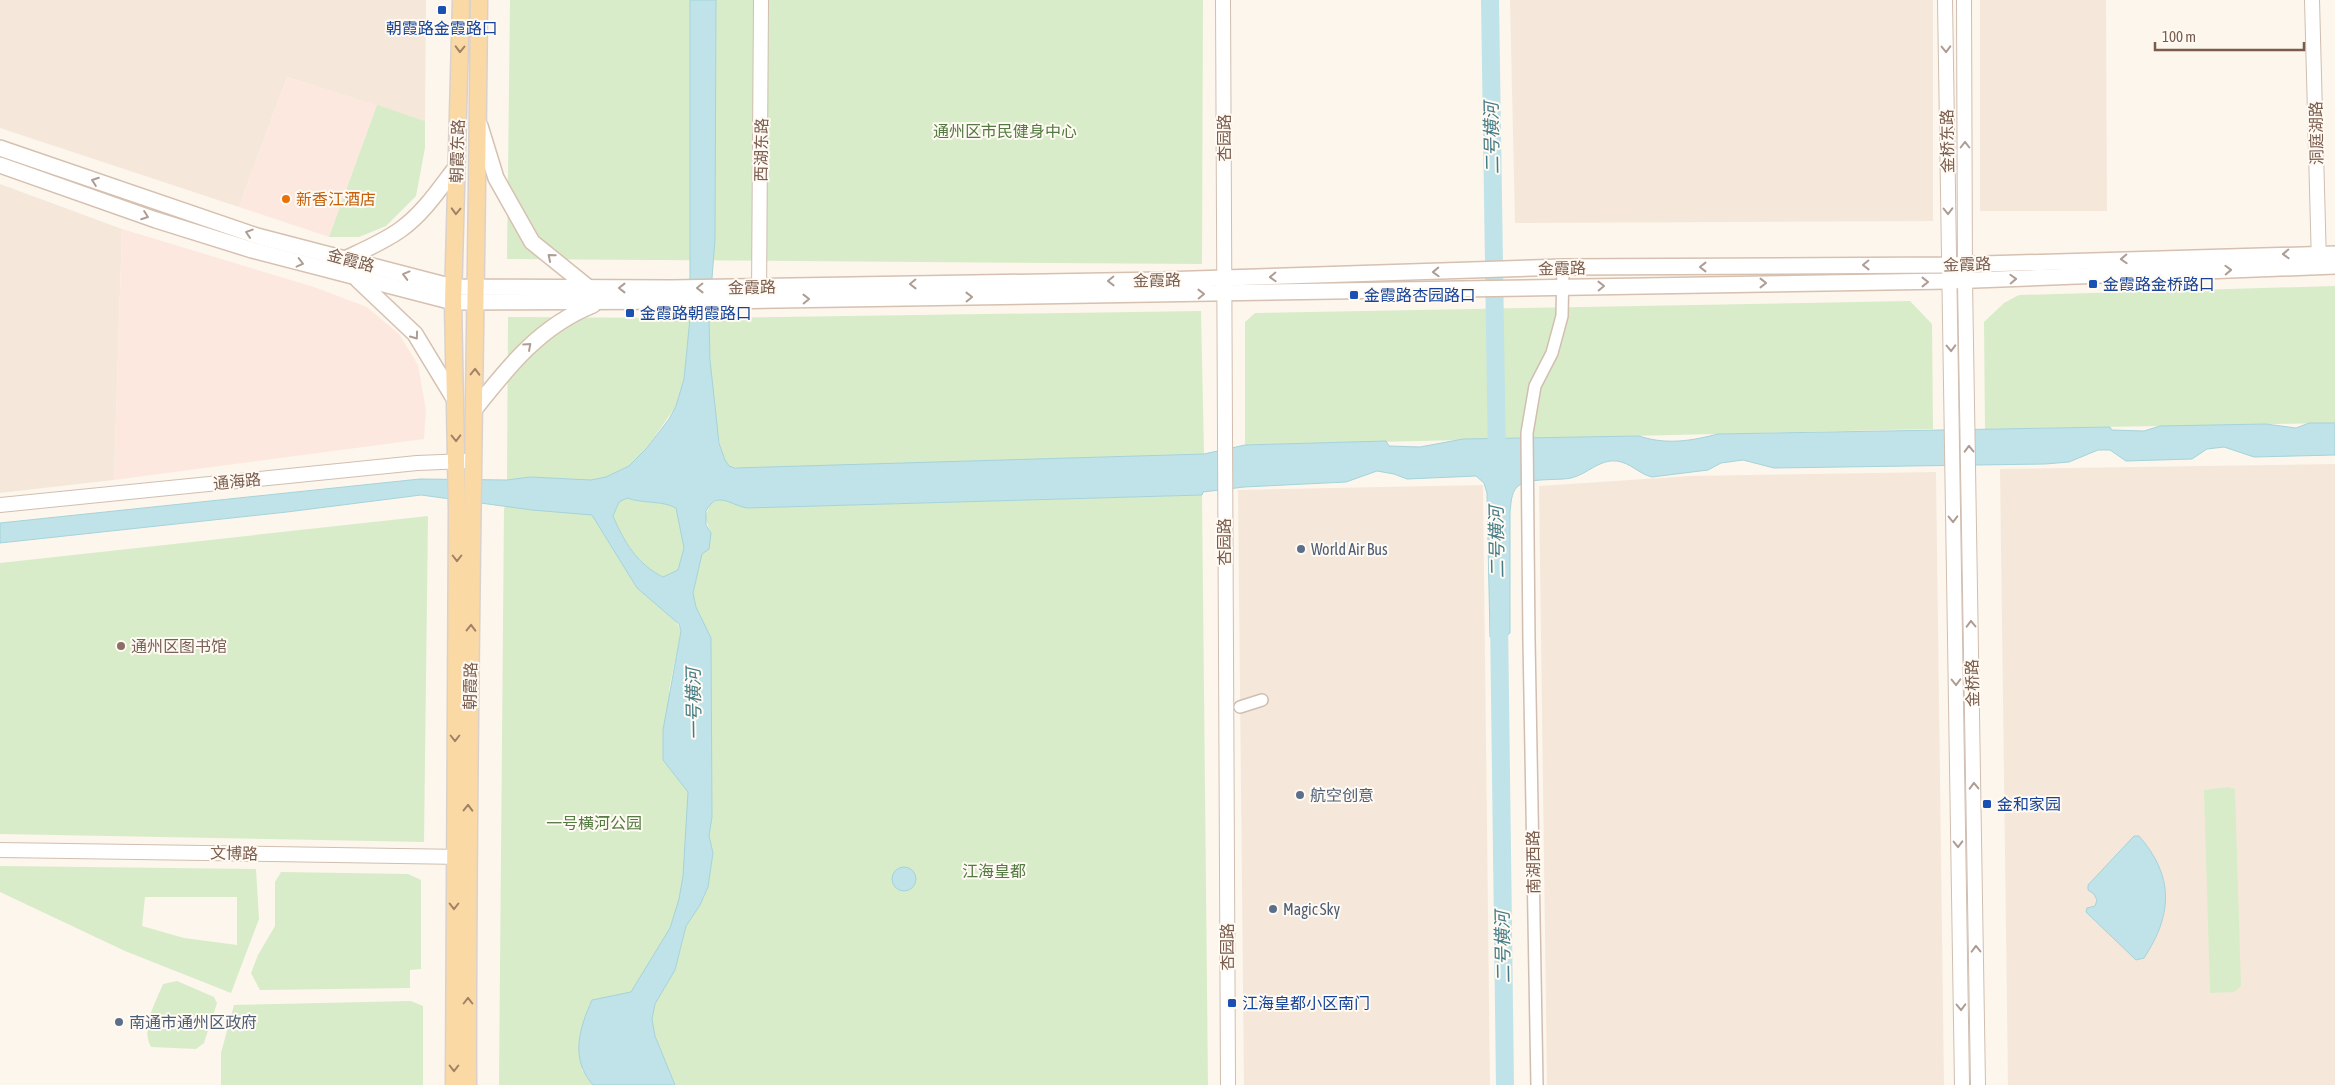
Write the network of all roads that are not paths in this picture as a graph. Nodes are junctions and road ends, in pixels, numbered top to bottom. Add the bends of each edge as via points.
1 (461, 0) edge
2 (479, 0) edge
3 (761, 0) edge
4 (1223, 0) edge
5 (1945, 0) edge
6 (1964, 0) edge
7 (2312, 0) edge
8 (478, 120) junction
9 (0, 148) edge
10 (0, 165) edge
11 (457, 166) junction
12 (2335, 254) edge
13 (345, 259) junction
14 (2319, 260) junction
15 (1949, 264) junction
16 (1966, 264) junction
17 (2335, 266) edge
18 (1563, 267) junction
19 (355, 277) junction
20 (1957, 281) junction
21 (1224, 286) junction
22 (1563, 286) junction
23 (589, 288) junction
24 (759, 293) junction
25 (453, 294) junction
26 (476, 294) junction
27 (600, 302) junction
28 (455, 400) junction
29 (474, 410) junction
30 (457, 467) junction
31 (473, 467) junction
32 (0, 505) edge
33 (1262, 700) dead end
34 (1240, 707) dead end
35 (0, 850) edge
36 (461, 857) junction
37 (454, 1085) edge
38 (468, 1085) edge
39 (1228, 1085) edge
40 (1537, 1085) edge
41 (1962, 1085) edge
42 (1978, 1085) edge

1 -> 11 main road, 朝霞东路
2 - 8 main road, 朝霞东路
3 - 24 street, 西湖东路
4 - 21 street, 杏园路
5 -> 15 street, 金桥东路
16 -> 6 street, 金桥东路
7 - 14 street, 洞庭湖路
23 -> 8 main road via 532,242 496,178
8 - 26 main road, 朝霞东路
13 -> 9 main road, 金霞路 via 257,236
10 -> 19 main road, 金霞路 via 156,220
11 - 13 main road via 430,201 401,230
11 -> 25 main road, 朝霞东路
12 - 14 main road, 金霞路
25 -> 13 main road, 金霞路
14 -> 16 main road, 金霞路
14 - 17 main road, 金霞路
20 -> 14 main road, 金霞路
15 - 16 main road, 金霞路
15 -> 18 main road, 金霞路
15 - 20 street, 金桥东路
16 - 20 street, 金桥东路
18 -> 21 main road, 金霞路
18 - 22 street, 南湖西路
19 - 25 main road, 金霞路
19 -> 28 main road via 415,334
22 -> 20 main road, 金霞路
20 -> 41 street, 金桥路 via 1952,470
42 -> 20 street, 金桥路 via 1969,428
21 - 22 main road, 金霞路
21 - 24 main road, 金霞路
21 - 39 street, 杏园路
22 - 40 street, 南湖西路 via 1562,316 1552,353 1535,386 1528,432
24 -> 23 main road, 金霞路 via 730,287
23 - 26 main road, 金霞路
24 - 27 main road, 金霞路 via 723,302
25 - 26 main road, 金霞路
25 - 28 main road, 朝霞路
26 - 27 main road, 金霞路
29 -> 26 main road, 朝霞路
29 -> 27 main road via 527,346 573,312
28 -> 30 main road, 朝霞路
29 - 31 main road, 朝霞路
30 - 31 street, 通海路
30 - 32 street, 通海路
30 -> 36 main road, 朝霞路
36 -> 31 main road, 朝霞路
33 - 34 street
35 - 36 street, 文博路
36 -> 37 main road, 朝霞路
38 -> 36 main road, 朝霞路

